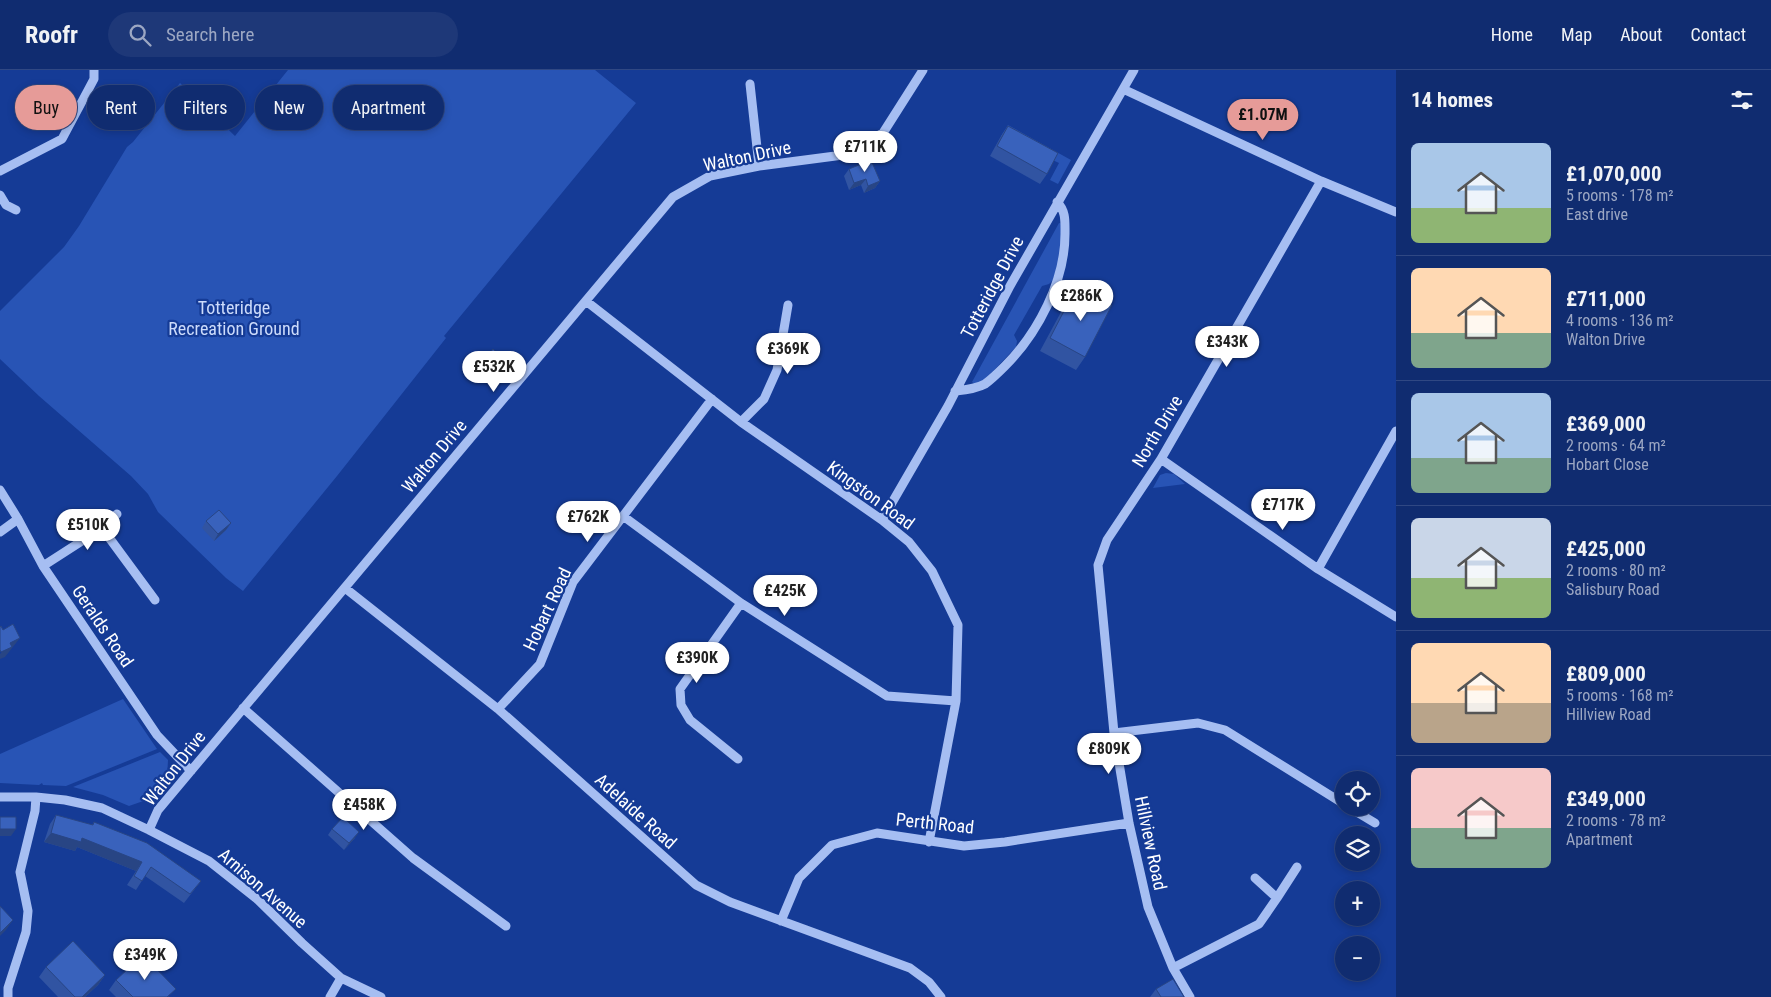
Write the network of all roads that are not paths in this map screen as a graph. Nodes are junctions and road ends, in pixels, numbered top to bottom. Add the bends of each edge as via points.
1 (94, 70) edge
2 (923, 70) edge
3 (1134, 70) edge
4 (750, 84) dead end
5 (1123, 89) junction
6 (760, 166) junction
7 (0, 171) edge
8 (1321, 181) junction
9 (0, 195) edge
10 (1057, 202) junction
11 (16, 210) dead end
12 (1396, 212) edge
13 (586, 301) junction
14 (788, 305) dead end
15 (955, 391) junction
16 (712, 399) junction
17 (741, 422) junction
18 (1396, 431) edge
19 (1161, 459) junction
20 (0, 490) edge
21 (117, 514) dead end
22 (623, 516) junction
23 (18, 519) junction
24 (882, 520) junction
25 (102, 528) junction
26 (0, 532) edge
27 (1107, 540) joint
28 (43, 566) junction
29 (1318, 569) junction
30 (345, 588) junction
31 (155, 600) dead end
32 (741, 603) junction
33 (1396, 617) edge
34 (956, 701) junction
35 (243, 708) junction
36 (498, 709) junction
37 (1114, 733) junction
38 (738, 760) dead end
39 (191, 771) junction
40 (0, 797) edge
41 (36, 797) junction
42 (1335, 798) edge
43 (1363, 816) edge
44 (1129, 823) junction
45 (1375, 823) dead end
46 (149, 830) junction
47 (929, 842) junction
48 (1297, 867) dead end
49 (1255, 878) dead end
50 (1277, 898) junction
51 (781, 921) junction
52 (506, 926) dead end
53 (1173, 968) junction
54 (341, 978) junction
55 (8, 997) edge
56 (330, 997) edge
57 (381, 997) edge
58 (941, 997) edge
59 (1190, 997) edge

1 - 7 street via 94,79 62,139
2 - 6 street, Walton Drive via 883,133 843,155
3 - 5 street, Totteridge Drive
4 - 6 street
5 - 8 street
5 - 10 street, Totteridge Drive
6 - 13 street, Walton Drive via 710,176 673,198
8 - 12 street
8 - 19 street, North Drive
9 - 11 street via 6,205
10 - 15 street, Totteridge Drive
10 - 15 street via 1063,207 1066,220 1065,241 1061,268 1044,311 1027,341 1000,371 984,384
13 - 16 street, Kingston Road
13 - 30 street, Walton Drive
14 - 17 street via 777,370 764,399
15 - 24 street, Totteridge Drive
16 - 17 street, Kingston Road
16 - 22 street, Hobart Road
17 - 24 street, Kingston Road
18 - 29 street
19 - 27 street, North Drive
19 - 29 street
20 - 23 street, Geralds Road
21 - 25 street
22 - 32 street
22 - 36 street, Hobart Road via 573,582 540,664
23 - 26 street
23 - 28 street, Geralds Road
24 - 34 street, Kingston Road via 909,542 932,571 958,625
25 - 28 street
25 - 31 street
27 - 37 street, Hillview Road via 1098,565
28 - 39 street, Geralds Road via 157,735
29 - 33 street
30 - 35 street, Walton Drive
30 - 36 street, Adelaide Road
32 - 34 street via 887,696
32 - 38 street via 680,689 681,705 690,720
34 - 47 street, Kingston Road
35 - 39 street, Walton Drive
35 - 52 street via 413,858
36 - 51 street, Adelaide Road via 696,885
37 - 42 street via 1198,723 1225,730
37 - 44 street, Hillview Road
39 - 46 street, Walton Drive via 158,810
40 - 41 street, Arnison Avenue
41 - 46 street, Arnison Avenue via 102,808
41 - 55 street via 20,872 28,911 26,932
43 - 45 street
44 - 47 street, Perth Road via 964,846
44 - 53 street, Hillview Road via 1148,907
46 - 54 street, Arnison Avenue via 209,861 257,899
47 - 51 street, Perth Road via 878,833 832,845 798,878
48 - 50 street
49 - 50 street
50 - 53 street via 1259,924
51 - 58 street, Adelaide Road via 910,968 929,982
53 - 59 street, Hillview Road
54 - 56 street
54 - 57 street, Arnison Avenue

